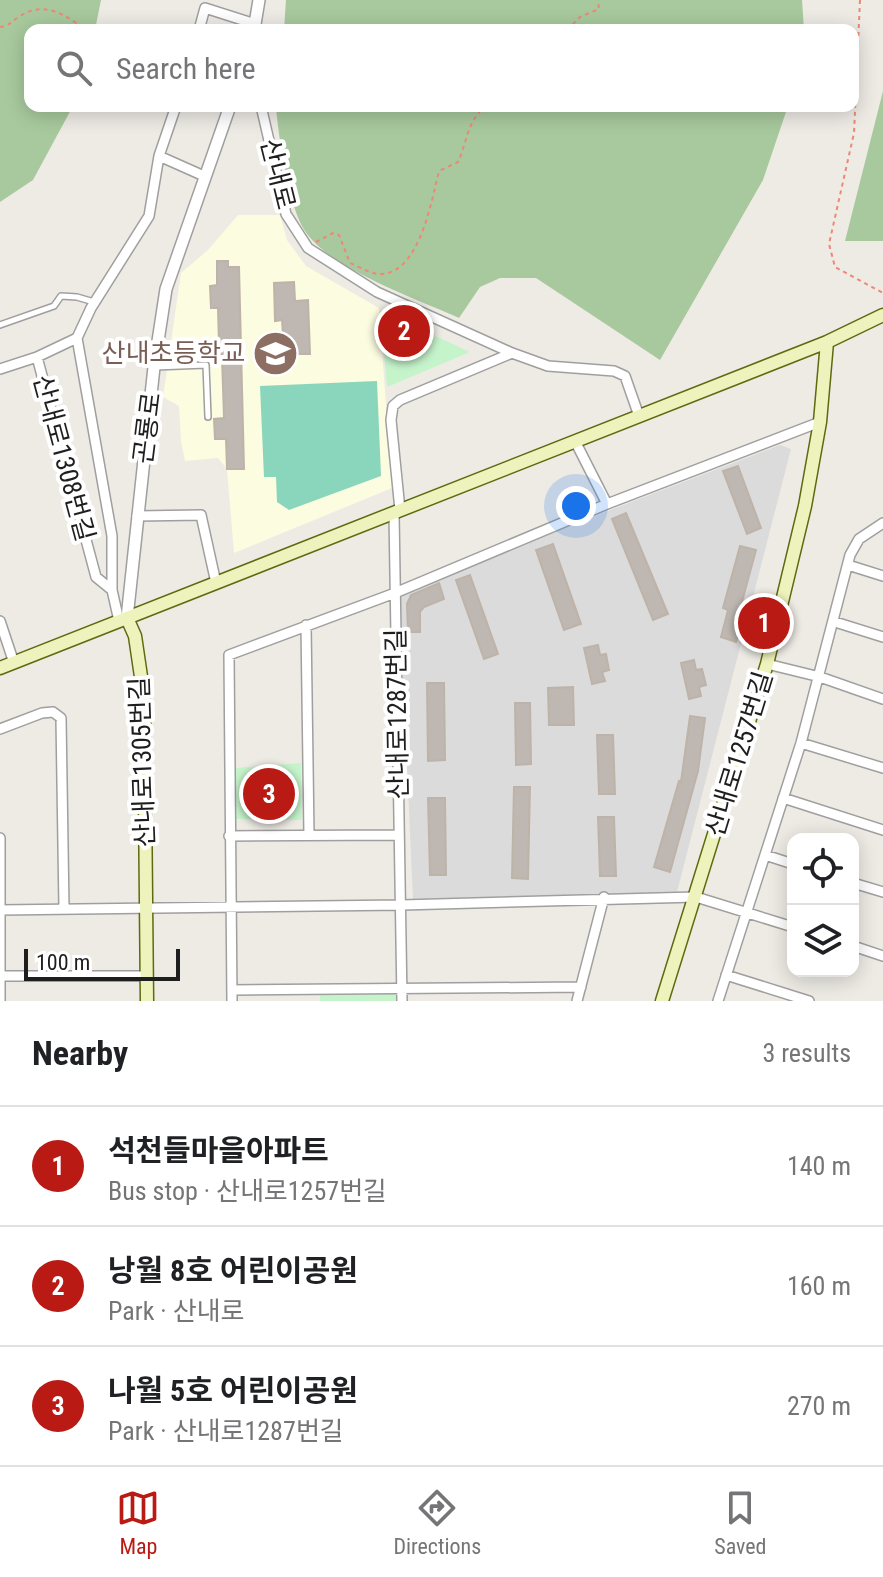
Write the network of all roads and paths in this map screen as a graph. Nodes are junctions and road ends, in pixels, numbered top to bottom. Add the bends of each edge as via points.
1 (259, 0) edge
2 (598, 0) edge
3 (860, 0) edge
4 (76, 24) edge
5 (201, 24) edge
6 (246, 24) edge
7 (255, 24) edge
8 (573, 24) edge
9 (859, 24) edge
10 (0, 27) edge
11 (174, 112) edge
12 (228, 112) edge
13 (262, 112) edge
14 (479, 112) edge
15 (855, 112) edge
16 (159, 156) junction
17 (204, 176) junction
18 (308, 248) junction
19 (883, 293) edge
20 (95, 302) junction
21 (883, 315) edge
22 (0, 325) edge
23 (77, 338) junction
24 (827, 342) junction
25 (512, 353) junction
26 (37, 357) junction
27 (154, 367) junction
28 (0, 369) edge
29 (639, 416) junction
30 (208, 417) dead end
31 (820, 422) junction
32 (575, 441) junction
33 (607, 504) junction
34 (400, 510) junction
35 (137, 516) junction
36 (883, 523) edge
37 (848, 565) junction
38 (883, 576) edge
39 (216, 583) junction
40 (112, 590) junction
41 (395, 593) junction
42 (123, 620) junction
43 (0, 621) edge
44 (835, 622) junction
45 (306, 625) junction
46 (883, 637) edge
47 (14, 663) junction
48 (767, 664) junction
49 (0, 668) edge
50 (820, 677) junction
51 (883, 699) edge
52 (0, 729) edge
53 (801, 743) junction
54 (883, 768) edge
55 (783, 798) junction
56 (883, 830) edge
57 (309, 835) junction
58 (399, 835) junction
59 (229, 836) junction
60 (0, 838) edge
61 (765, 855) junction
62 (787, 862) edge
63 (859, 885) edge
64 (883, 892) edge
65 (604, 897) junction
66 (696, 897) junction
67 (402, 905) junction
68 (231, 906) junction
69 (146, 907) junction
70 (64, 909) junction
71 (0, 910) edge
72 (746, 911) junction
73 (787, 925) edge
74 (859, 948) edge
75 (883, 956) edge
76 (726, 975) junction
77 (0, 976) edge
78 (147, 976) junction
79 (581, 987) junction
80 (402, 989) junction
81 (232, 996) edge
82 (318, 996) edge
83 (790, 998) edge
84 (0, 1001) edge
85 (147, 1001) edge
86 (402, 1001) edge
87 (577, 1001) edge
88 (662, 1001) edge
89 (718, 1001) edge
90 (809, 1001) edge

1 - 7 street
2 - 8 path via 599,9
3 - 9 path
4 - 10 path via 52,9 38,9
5 - 6 street via 205,8
11 - 16 street, 산내로1308번길
12 - 17 street, 곤룡로
13 - 18 street, 산내로 via 286,214
14 - 18 path via 458,162 441,170 415,248 394,269 372,273 350,263 339,235 333,233
15 - 19 path via 829,244 835,267
16 - 17 street
16 - 20 street, 산내로1308번길 via 149,216
17 - 27 street, 곤룡로 via 166,289
18 - 25 street, 산내로 via 377,292
20 - 22 lane via 61,296 54,306
20 - 23 street, 산내로1308번길
21 - 24 main road
23 - 26 street
23 - 40 street, 산내로1308번길 via 112,536
24 - 29 main road
24 - 31 main road, 산내로1257번길
25 - 29 street, 산내로 via 548,366 625,376
25 - 34 street via 393,406
26 - 28 street, 산내로1308번길
26 - 40 street, 산내로1308번길 via 96,577
27 - 30 lane via 206,365
27 - 35 street, 곤룡로
29 - 32 main road
31 - 33 street
31 - 48 main road, 산내로1257번길
32 - 33 street
32 - 34 main road
33 - 41 street
34 - 39 main road
34 - 41 street, 산내로1287번길 via 394,514
35 - 39 street via 201,515
35 - 42 street, 곤룡로
36 - 37 street via 854,545
37 - 38 street
37 - 44 street
39 - 42 main road
40 - 42 street, 산내로1308번길
41 - 45 street, 산내로1287번길
41 - 58 street, 산내로1287번길
42 - 47 main road
42 - 69 main road, 산내로1305번길 via 135,636 144,697
43 - 47 street
44 - 46 street
44 - 50 street
45 - 57 street
45 - 59 street, 산내로1287번길 via 229,655
47 - 49 main road
48 - 50 street
48 - 66 main road, 산내로1257번길
50 - 51 street
50 - 53 street
52 - 70 street via 42,713 61,718
53 - 54 street
53 - 55 street
55 - 56 street
55 - 61 street
57 - 58 street, 산내로1287번길
57 - 59 street, 산내로1287번길
58 - 67 street, 산내로1287번길
59 - 68 street
60 - 71 street
61 - 62 street
61 - 72 street
63 - 64 street
65 - 66 street
65 - 67 street
65 - 79 street
66 - 72 street
66 - 88 main road, 산내로1257번길
67 - 68 street
67 - 80 street, 산내로1287번길
68 - 69 street
68 - 81 street
69 - 70 street
69 - 78 main road, 산내로1305번길
70 - 71 street
71 - 77 street
72 - 73 street
72 - 76 street
74 - 75 street
76 - 83 street
76 - 89 street
77 - 78 street
77 - 84 street
78 - 85 main road, 산내로1305번길
79 - 80 street
79 - 87 street
80 - 82 street
80 - 86 street, 산내로1287번길
81 - 82 street
83 - 90 street

